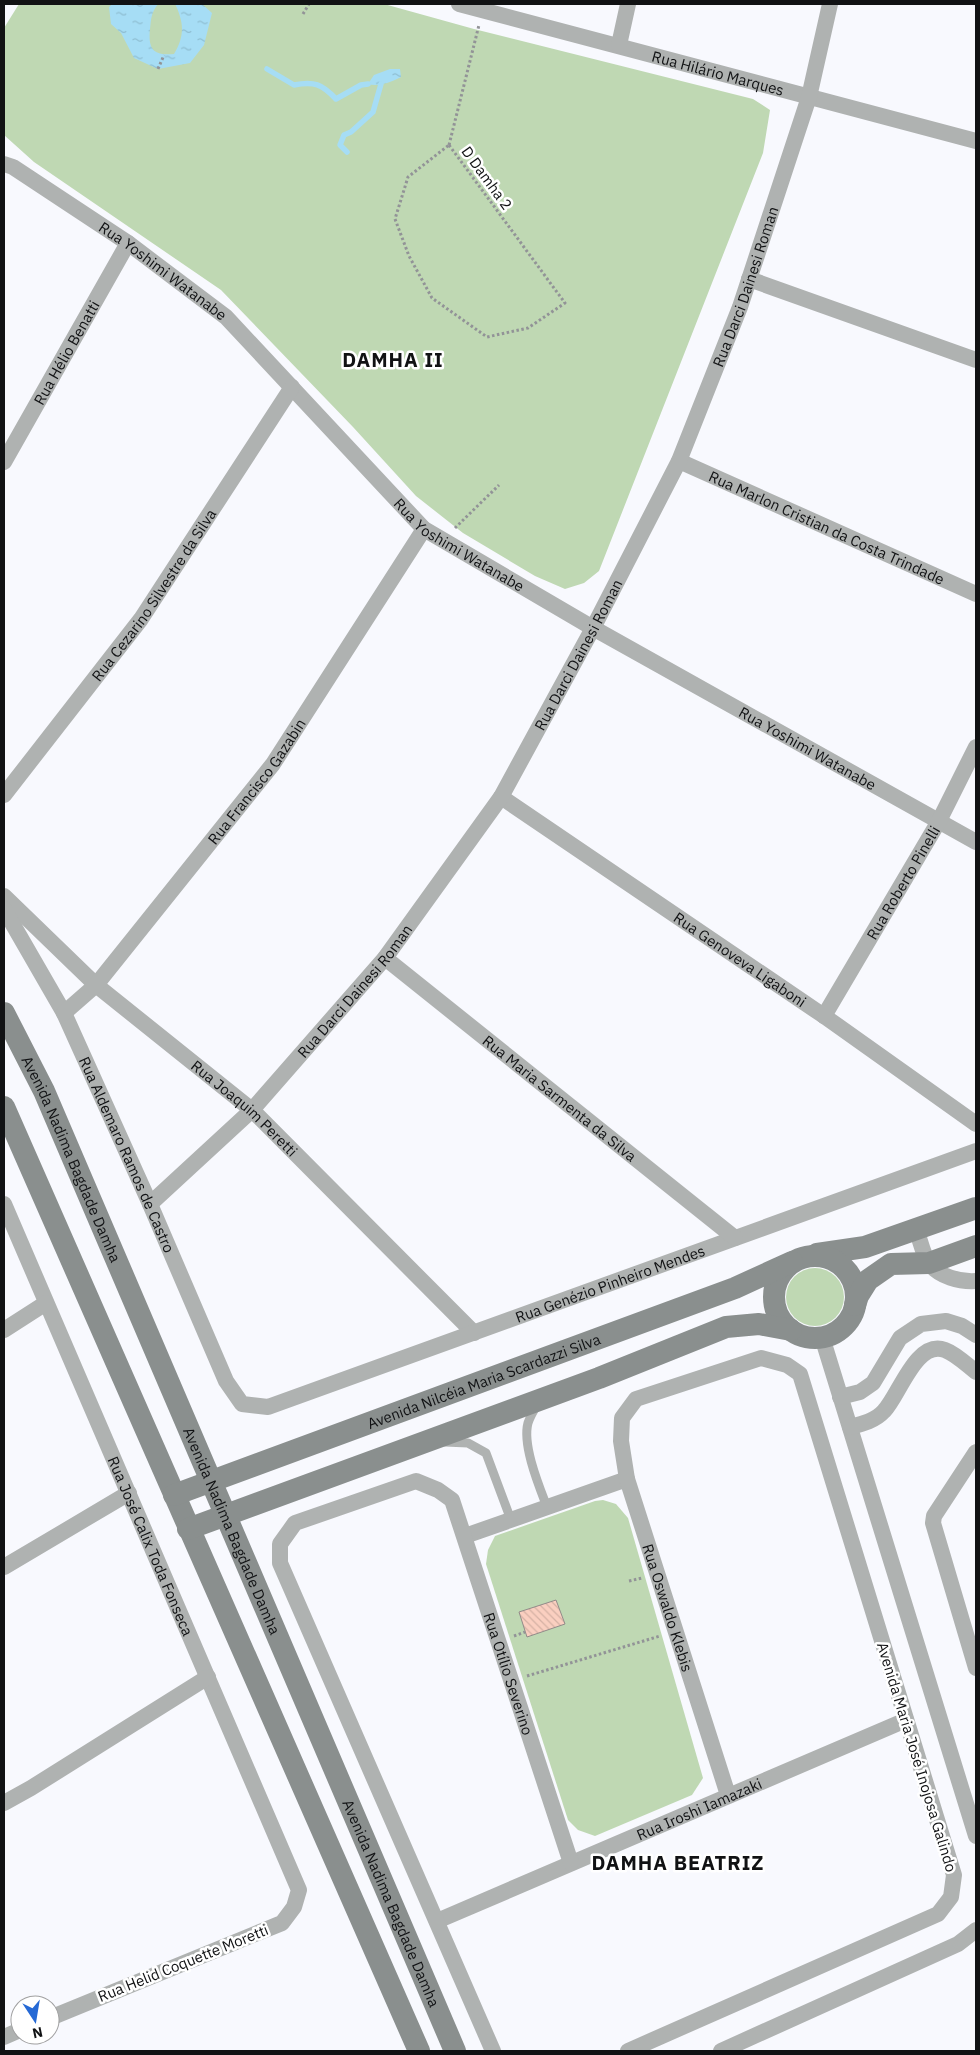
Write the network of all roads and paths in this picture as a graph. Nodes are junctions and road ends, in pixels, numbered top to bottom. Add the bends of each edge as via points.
1 (308, 4) edge
2 (459, 4) edge
3 (628, 4) edge
4 (830, 4) edge
5 (483, 10) junction
6 (303, 14) dead end
7 (619, 45) junction
8 (164, 55) dead end
9 (158, 69) dead end
10 (809, 96) junction
11 (976, 141) edge
12 (449, 145) junction
13 (4, 164) edge
14 (128, 243) junction
15 (749, 279) junction
16 (976, 360) edge
17 (292, 387) junction
18 (679, 461) junction
19 (4, 462) edge
20 (499, 485) dead end
21 (424, 529) junction
22 (442, 541) junction
23 (976, 594) edge
24 (593, 628) junction
25 (976, 747) edge
26 (4, 795) edge
27 (500, 797) junction
28 (939, 821) junction
29 (976, 842) edge
30 (4, 896) edge
31 (4, 909) edge
32 (385, 958) junction
33 (96, 984) junction
34 (4, 1013) edge
35 (64, 1013) junction
36 (824, 1016) junction
37 (4, 1107) edge
38 (252, 1110) junction
39 (976, 1124) edge
40 (976, 1151) edge
41 (4, 1204) edge
42 (150, 1204) junction
43 (976, 1208) edge
44 (916, 1229) junction
45 (735, 1238) junction
46 (976, 1246) edge
47 (800, 1259) junction
48 (929, 1263) junction
49 (976, 1281) edge
50 (46, 1303) junction
51 (855, 1305) junction
52 (929, 1322) junction
53 (4, 1330) edge
54 (791, 1330) junction
55 (474, 1333) junction
56 (976, 1335) edge
57 (822, 1337) junction
58 (586, 1344) junction
59 (935, 1350) junction
60 (976, 1372) edge
61 (598, 1378) junction
62 (840, 1397) junction
63 (540, 1400) junction
64 (242, 1404) joint
65 (414, 1406) junction
66 (622, 1418) joint
67 (850, 1427) junction
68 (427, 1441) junction
69 (976, 1452) edge
70 (627, 1479) junction
71 (212, 1481) junction
72 (438, 1490) joint
73 (129, 1493) junction
74 (174, 1495) junction
75 (547, 1507) junction
76 (226, 1514) junction
77 (511, 1520) junction
78 (188, 1528) junction
79 (465, 1536) junction
80 (4, 1567) edge
81 (675, 1631) junction
82 (976, 1668) edge
83 (208, 1677) junction
84 (512, 1681) junction
85 (906, 1720) junction
86 (728, 1794) junction
87 (4, 1803) edge
88 (976, 1836) edge
89 (570, 1863) junction
90 (298, 1890) joint
91 (437, 1921) junction
92 (976, 1930) edge
93 (60, 2014) edge
94 (419, 2051) edge
95 (455, 2051) edge
96 (493, 2051) edge
97 (628, 2051) edge
98 (721, 2051) edge

1 - 6 path
2 - 5 street, Rua Hilário Marques
3 - 7 street
4 - 10 street, Rua Darci Dainesi Roman
5 - 7 street, Rua Hilário Marques
5 - 12 path
7 - 10 street, Rua Hilário Marques
8 - 9 path
10 - 11 street, Rua Hilário Marques
10 - 15 street, Rua Darci Dainesi Roman
12 - 12 path, D Damha 2 via 408,177 395,219 409,256 432,298 487,337 528,328 565,303
13 - 14 street, Rua Yoshimi Watanabe
14 - 17 street, Rua Yoshimi Watanabe via 226,317
14 - 19 street, Rua Hélio Benatti
15 - 16 street
15 - 18 street, Rua Darci Dainesi Roman
17 - 21 street, Rua Yoshimi Watanabe
17 - 26 street, Rua Cezarino Silvestre da Silva via 141,619
18 - 23 street, Rua Marlon Cristian da Costa Trindade
18 - 24 street, Rua Darci Dainesi Roman
20 - 22 path
21 - 22 street, Rua Yoshimi Watanabe
21 - 33 street, Rua Francisco Gazabin via 273,764
22 - 24 street, Rua Yoshimi Watanabe
24 - 27 street, Rua Darci Dainesi Roman
24 - 28 street, Rua Yoshimi Watanabe
25 - 28 street, Rua Roberto Pinelli
27 - 32 street, Rua Darci Dainesi Roman
27 - 36 street, Rua Genoveva Ligaboni
28 - 29 street, Rua Yoshimi Watanabe
28 - 36 street, Rua Roberto Pinelli
30 - 33 street, Rua Joaquim Peretti
31 - 35 street, Rua Aldemaro Ramos de Castro
32 - 38 street, Rua Darci Dainesi Roman
32 - 45 street, Rua Maria Sarmenta da Silva
33 - 35 street, Rua Francisco Gazabin
33 - 38 street, Rua Joaquim Peretti
34 - 71 street, Avenida Nadima Bagdade Damha via 44,1091
35 - 42 street, Rua Aldemaro Ramos de Castro
36 - 39 street, Rua Genoveva Ligaboni
37 - 74 street
38 - 42 street, Rua Darci Dainesi Roman
38 - 55 street, Rua Joaquim Peretti
40 - 45 street, Rua Genézio Pinheiro Mendes
41 - 50 street, Rua José Calix Toda Fonseca
42 - 64 street, Rua Aldemaro Ramos de Castro via 226,1381
43 - 44 street, Avenida Nilcéia Maria Scardazzi Silva
44 - 47 street, Avenida Nilcéia Maria Scardazzi Silva via 865,1247
44 - 48 street
45 - 55 street, Rua Genézio Pinheiro Mendes
46 - 48 street
47 - 51 street via 821,1256 844,1268 856,1292
47 - 54 street via 782,1271 773,1296 781,1321
47 - 58 street, Avenida Nilcéia Maria Scardazzi Silva via 735,1288
48 - 49 street via 952,1278
48 - 51 street via 891,1264 868,1280
50 - 53 street
50 - 73 street, Rua José Calix Toda Fonseca
51 - 57 street via 844,1326
52 - 56 street via 954,1323
52 - 59 street
52 - 62 street via 900,1338 877,1379 869,1386
54 - 57 street via 811,1338
54 - 61 street via 759,1324 726,1327
55 - 64 street, Rua Genézio Pinheiro Mendes via 268,1407
57 - 62 street
58 - 61 street
58 - 65 street, Avenida Nilcéia Maria Scardazzi Silva
59 - 60 street via 944,1350
59 - 67 street via 916,1361 882,1414
61 - 63 street
62 - 67 street
63 - 68 street
63 - 75 lane via 528,1423 528,1441 531,1463
65 - 68 street
65 - 71 street, Avenida Nilcéia Maria Scardazzi Silva
66 - 70 street, Rua Oswaldo Klebis via 621,1441
66 - 85 street, Avenida Maria José Inojosa Galindo via 636,1399 762,1358 787,1365 800,1374
67 - 88 street
68 - 76 street
68 - 77 lane via 468,1443 486,1453
69 - 82 street via 934,1516 933,1523
70 - 75 street
70 - 81 street, Rua Oswaldo Klebis
71 - 74 street, Avenida Nilcéia Maria Scardazzi Silva
71 - 76 street, Avenida Nadima Bagdade Damha
72 - 79 street, Rua Otílio Severino via 452,1500
72 - 91 street, Avenida Nadima Bagdade Damha via 416,1481 295,1523 280,1544 280,1562
73 - 80 street
73 - 83 street, Rua José Calix Toda Fonseca
74 - 78 street
75 - 77 street
76 - 78 street
76 - 95 street, Avenida Nadima Bagdade Damha
77 - 79 street
78 - 94 street
79 - 84 street, Rua Otílio Severino
81 - 84 path
81 - 86 street, Rua Oswaldo Klebis
83 - 87 street
83 - 90 street, Rua José Calix Toda Fonseca
84 - 89 street, Rua Otílio Severino
85 - 86 street, Rua Iroshi Iamazaki
85 - 97 street, Avenida Maria José Inojosa Galindo via 954,1875 951,1897 938,1914
86 - 89 street, Rua Iroshi Iamazaki
89 - 91 street, Rua Iroshi Iamazaki
90 - 93 street, Rua Helid Coquette Moretti via 294,1907 282,1922
91 - 96 street, Avenida Nadima Bagdade Damha
92 - 98 street via 958,1944

